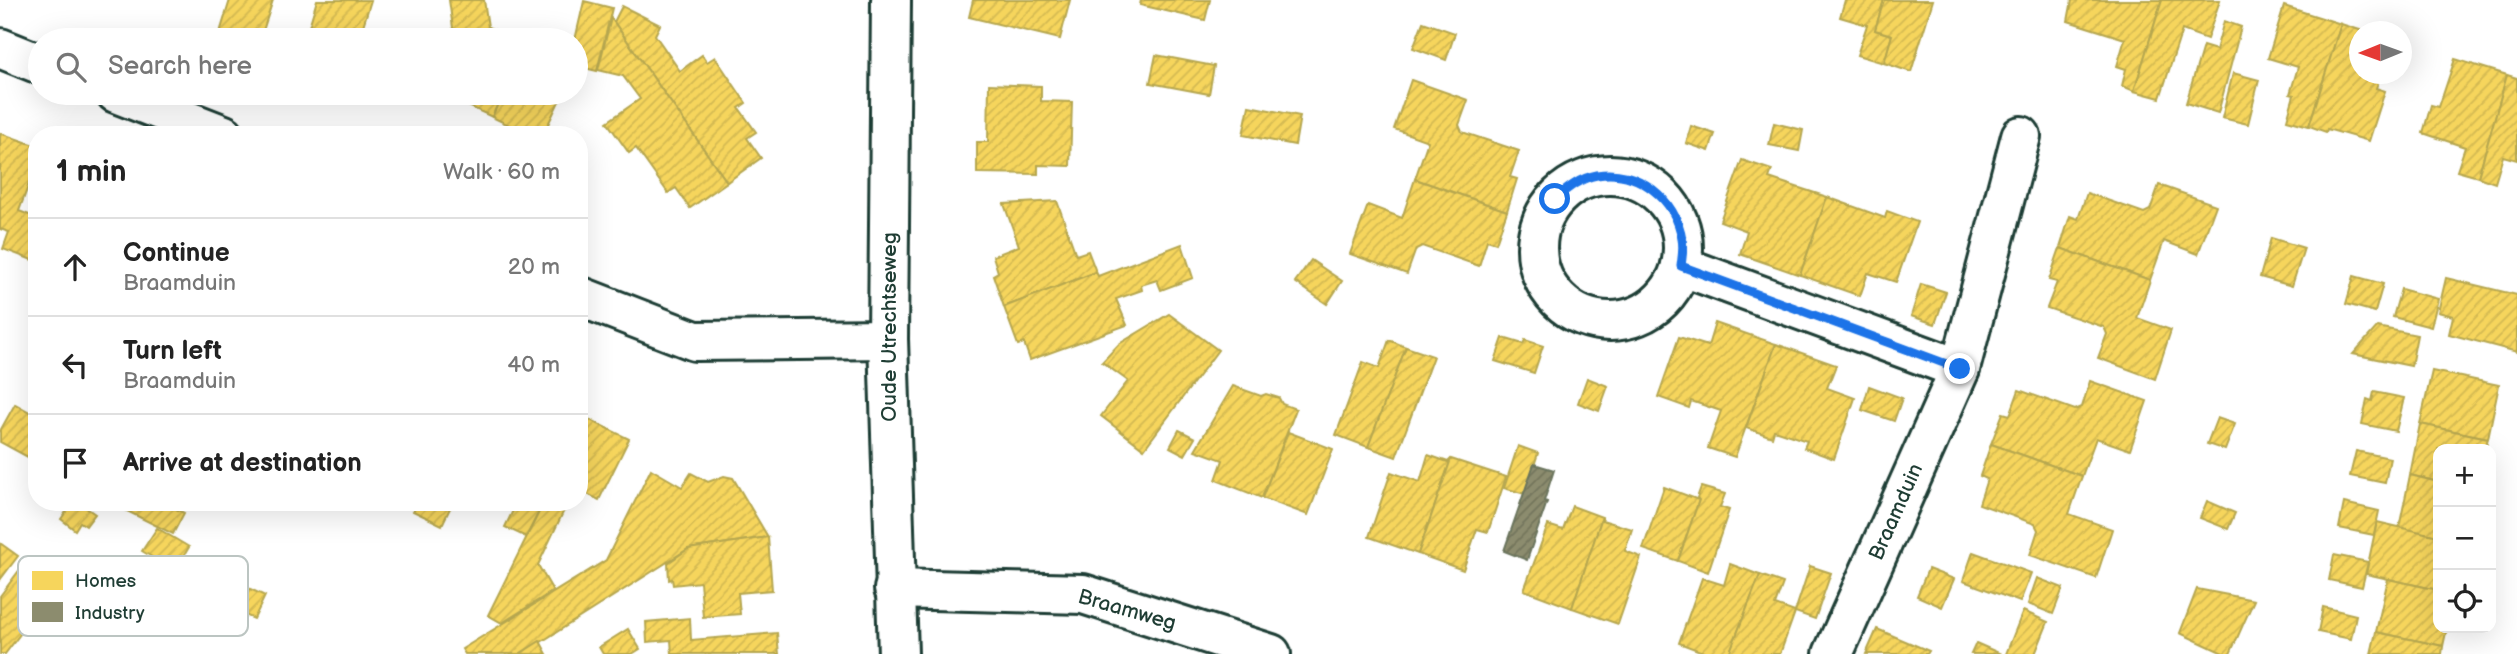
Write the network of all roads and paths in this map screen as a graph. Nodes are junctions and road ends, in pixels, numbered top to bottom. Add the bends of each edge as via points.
1 (891, 0) edge
2 (0, 48) edge
3 (28, 59) edge
4 (147, 105) edge
5 (201, 126) edge
6 (2021, 136) dead end
7 (1681, 266) dead end
8 (588, 299) edge
9 (888, 339) junction
10 (1960, 369) junction
11 (894, 589) junction
12 (898, 654) edge
13 (1271, 654) edge
14 (1833, 654) edge

1 - 9 street, Oude Utrechtseweg
2 - 3 street
4 - 5 street
6 - 10 street, Braamduin
7 - 10 street
8 - 9 street via 695,341
9 - 11 street, Oude Utrechtseweg
10 - 14 street, Braamduin
11 - 12 street, Oude Utrechtseweg
11 - 13 street, Braamweg via 1083,594

